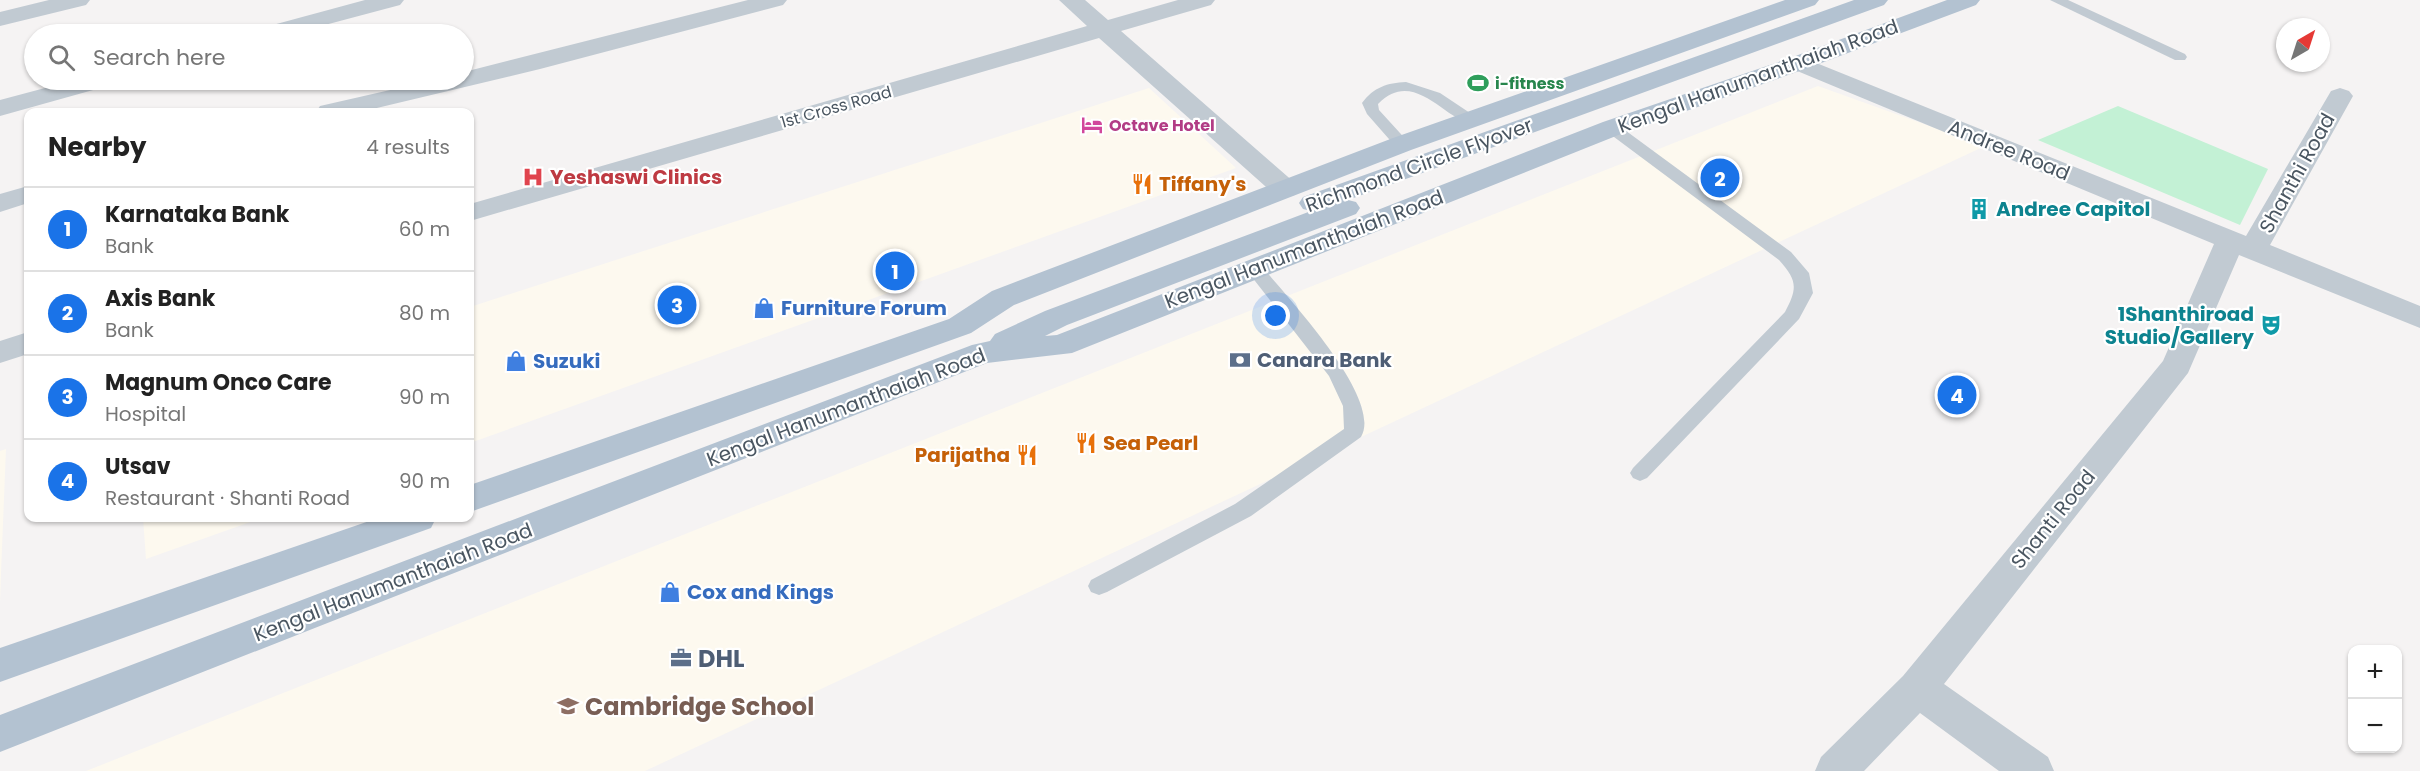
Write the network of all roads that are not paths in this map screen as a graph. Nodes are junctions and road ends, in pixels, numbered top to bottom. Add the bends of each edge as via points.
1 (78, 0) edge
2 (392, 0) edge
3 (775, 0) edge
4 (1071, 0) edge
5 (1203, 0) edge
6 (1807, 0) edge
7 (1876, 0) edge
8 (1920, 0) edge
9 (1968, 0) edge
10 (2056, 0) edge
11 (0, 19) edge
12 (303, 24) edge
13 (1105, 30) junction
14 (2180, 57) dead end
15 (1799, 63) junction
16 (474, 78) edge
17 (66, 90) edge
18 (422, 90) edge
19 (2340, 96) dead end
20 (0, 108) edge
21 (346, 108) edge
22 (1471, 119) junction
23 (1612, 128) junction
24 (1402, 144) junction
25 (1286, 189) junction
26 (24, 195) edge
27 (0, 203) edge
28 (474, 212) edge
29 (2242, 246) junction
30 (1254, 268) junction
31 (1046, 310) junction
32 (2420, 318) edge
33 (972, 339) junction
34 (24, 344) edge
35 (0, 352) edge
36 (1640, 473) dead end
37 (474, 499) edge
38 (407, 522) edge
39 (1099, 586) dead end
40 (0, 665) edge
41 (1917, 688) junction
42 (0, 735) edge
43 (1836, 771) edge
44 (2033, 771) edge

1 - 11 street
2 - 12 street
3 - 16 street
4 - 13 street
5 - 13 street, 1st Cross Road
6 - 22 main road, Kengal Hanumanthaiah Road
7 - 31 main road, Richmond Circle Flyover
8 - 31 main road, Richmond Circle Flyover
9 - 15 main road, Kengal Hanumanthaiah Road
10 - 14 lane
13 - 25 street
13 - 28 street, 1st Cross Road
15 - 23 main road, Kengal Hanumanthaiah Road
15 - 29 street, Andree Road
17 - 20 street
18 - 21 street
19 - 29 street, Shanthi Road
22 - 24 main road, Kengal Hanumanthaiah Road
22 - 24 lane via 1416,88 1388,89 1376,94 1370,103 1372,111
23 - 30 main road, Kengal Hanumanthaiah Road
23 - 36 lane via 1785,256 1800,273 1804,294 1792,315
24 - 25 main road, Kengal Hanumanthaiah Road
25 - 33 main road, Kengal Hanumanthaiah Road via 1003,298
26 - 27 street
29 - 32 street, Andree Road
29 - 41 street, Shanti Road via 2177,365
30 - 33 main road, Kengal Hanumanthaiah Road via 1060,345
30 - 39 lane via 1338,373 1353,406 1354,432 1243,510
31 - 33 main road, Richmond Circle Flyover
33 - 37 main road, Kengal Hanumanthaiah Road
33 - 42 main road, Kengal Hanumanthaiah Road
34 - 35 street
38 - 40 main road
41 - 43 street, Shanti Road
41 - 44 street

